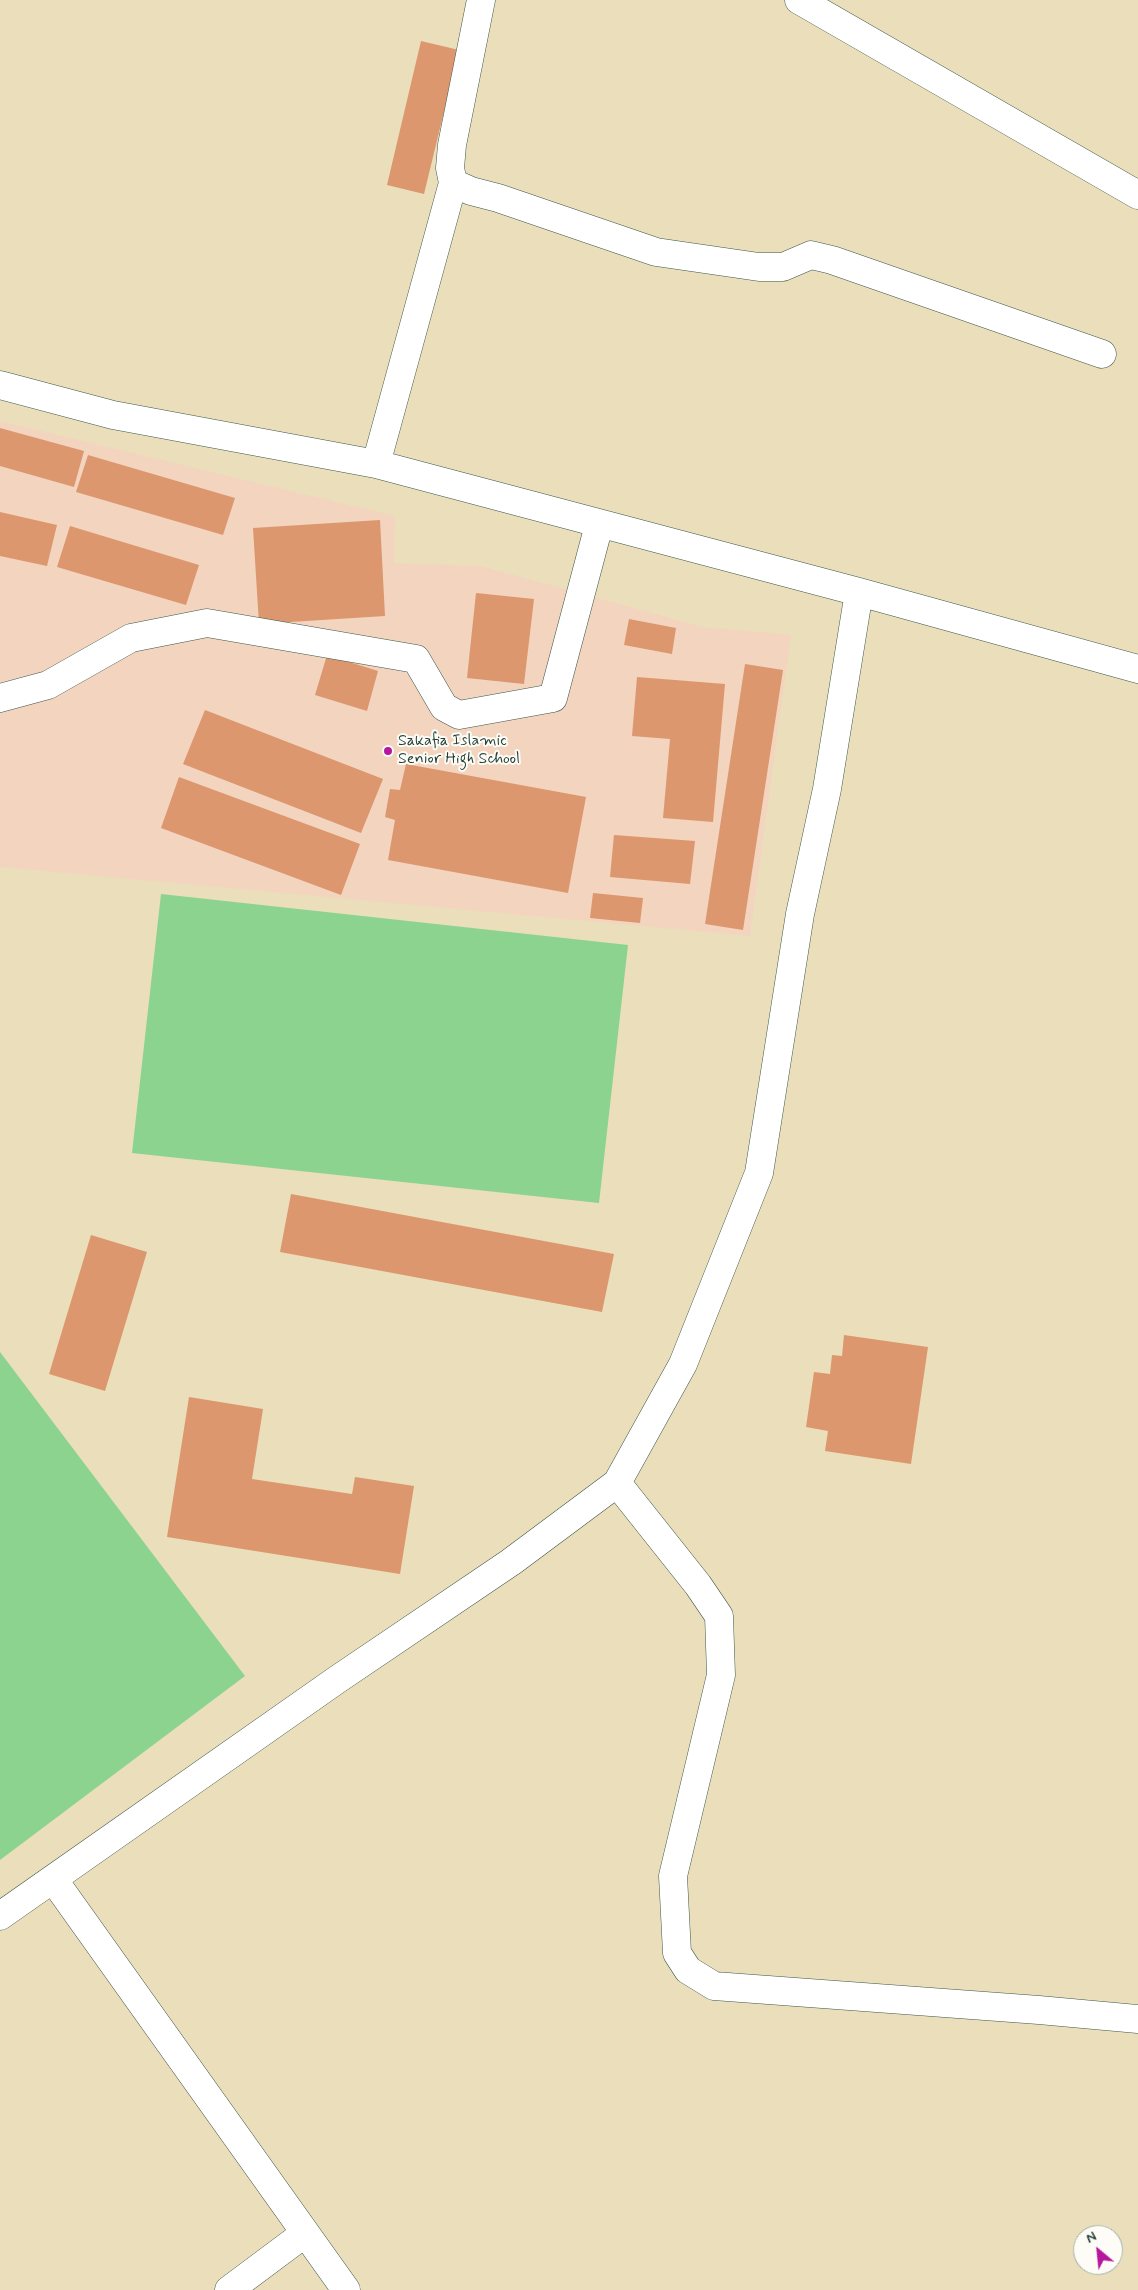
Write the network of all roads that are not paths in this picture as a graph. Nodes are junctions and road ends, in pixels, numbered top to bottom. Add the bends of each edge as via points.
1 (481, 0) edge
2 (799, 0) edge
3 (453, 183) junction
4 (1138, 195) edge
5 (1102, 354) dead end
6 (0, 385) edge
7 (376, 464) junction
8 (599, 524) junction
9 (859, 592) junction
10 (1138, 669) edge
11 (0, 698) edge
12 (617, 1483) junction
13 (53, 1879) junction
14 (0, 1916) edge
15 (1138, 2020) edge
16 (304, 2234) junction
17 (229, 2290) edge
18 (346, 2290) edge

1 - 3 street via 452,145 450,168
2 - 4 street
3 - 5 street via 656,252 760,267 783,267 811,255 832,260
3 - 7 street
6 - 7 street via 113,415
7 - 8 street
8 - 9 street
8 - 11 street via 553,698 459,715 444,707 416,659 207,623 131,638 48,685
9 - 10 street
9 - 12 street via 827,789 800,914 759,1173 683,1364
12 - 13 street via 511,1562
12 - 15 street via 719,1616 721,1675 674,1876 677,1953 688,1970 714,1986
13 - 14 street
13 - 16 street
16 - 17 street
16 - 18 street

